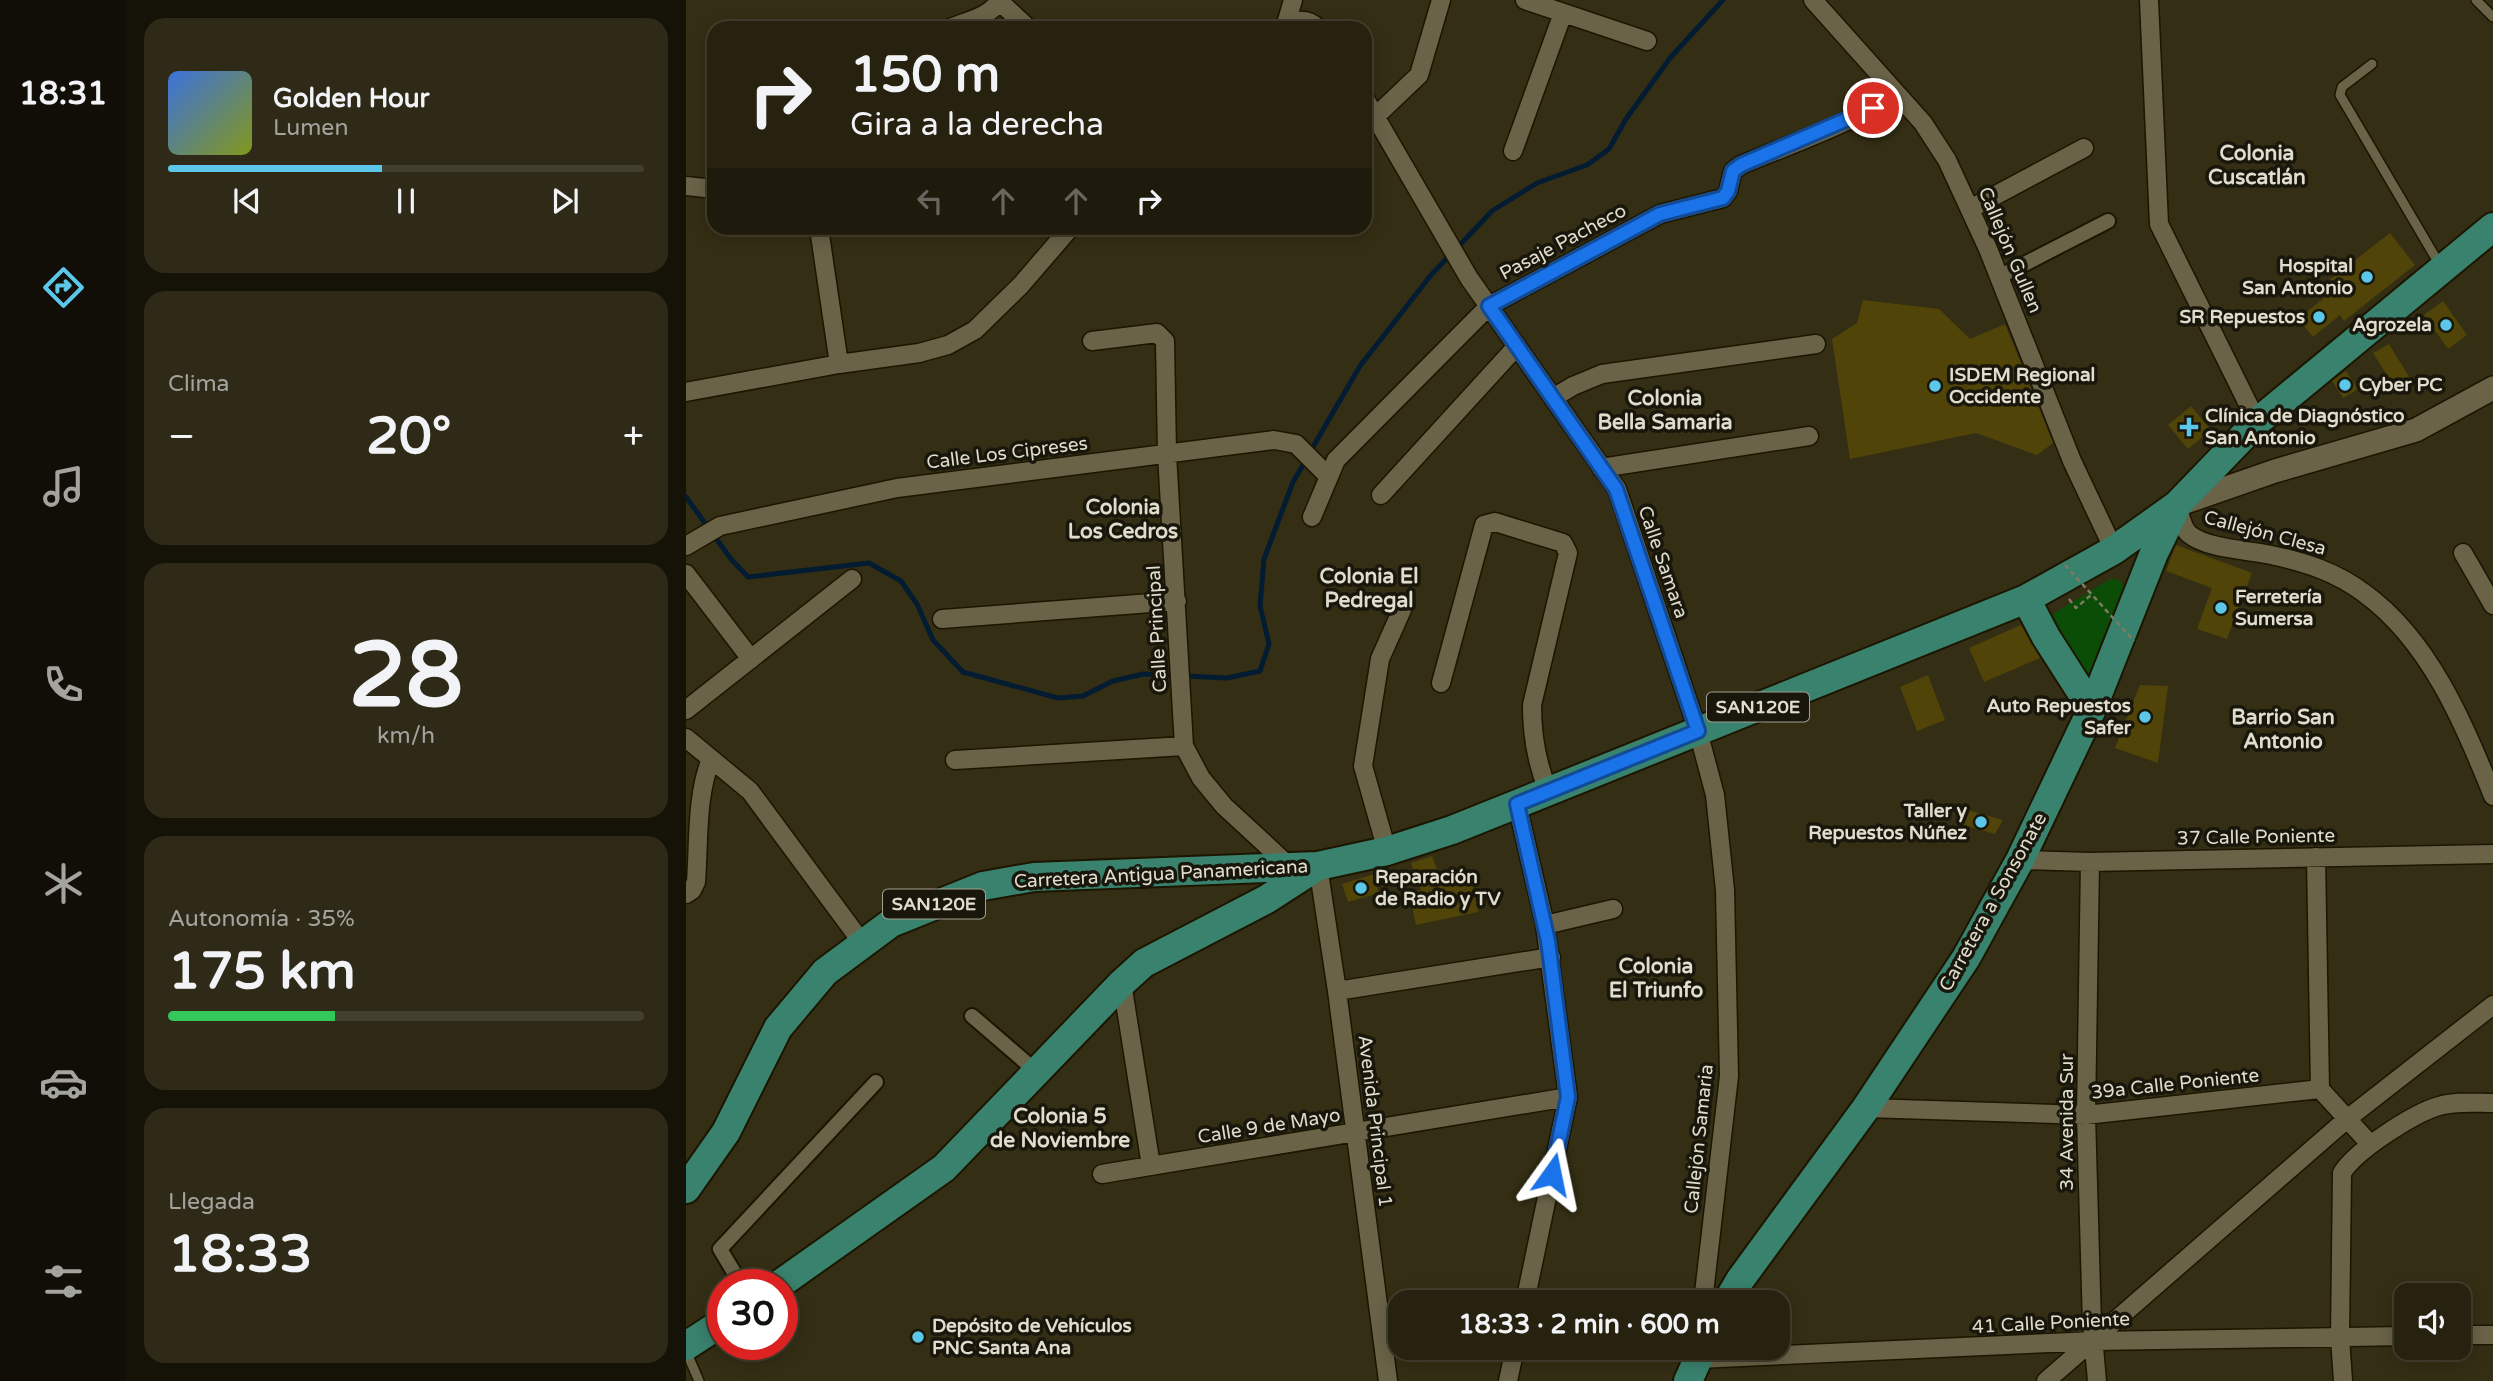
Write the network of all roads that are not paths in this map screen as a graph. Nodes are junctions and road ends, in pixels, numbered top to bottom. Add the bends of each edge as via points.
1 (1293, 0) edge
2 (1441, 0) edge
3 (1525, 0) edge
4 (1812, 0) edge
5 (2149, 0) edge
6 (2476, 0) edge
7 (1000, 1) edge
8 (1563, 13) junction
9 (2493, 17) edge
10 (968, 21) edge
11 (1021, 21) edge
12 (1286, 21) edge
13 (1647, 41) dead end
14 (2372, 64) dead end
15 (1896, 93) junction
16 (1372, 110) edge
17 (1376, 116) junction
18 (2084, 148) dead end
19 (1513, 151) dead end
20 (686, 186) edge
21 (707, 188) edge
22 (1970, 209) junction
23 (2108, 221) dead end
24 (2493, 227) edge
25 (820, 235) edge
26 (1064, 235) edge
27 (2442, 269) junction
28 (1999, 277) junction
29 (1489, 306) junction
30 (1092, 341) dead end
31 (1816, 344) dead end
32 (1517, 346) junction
33 (839, 364) junction
34 (2493, 388) edge
35 (686, 391) edge
36 (1553, 398) junction
37 (2257, 422) junction
38 (1809, 436) dead end
39 (1167, 454) junction
40 (1601, 468) junction
41 (1329, 477) junction
42 (1381, 495) dead end
43 (2177, 505) junction
44 (1312, 517) dead end
45 (686, 546) edge
46 (2114, 550) junction
47 (2463, 553) dead end
48 (686, 575) edge
49 (852, 579) dead end
50 (2026, 599) junction
51 (1177, 601) junction
52 (1404, 605) dead end
53 (2493, 606) edge
54 (942, 619) dead end
55 (751, 659) junction
56 (1441, 683) dead end
57 (2092, 709) junction
58 (686, 710) edge
59 (1698, 731) junction
60 (686, 738) edge
61 (1184, 746) junction
62 (711, 759) junction
63 (955, 760) dead end
64 (1548, 790) junction
65 (2493, 796) edge
66 (1517, 804) junction
67 (1387, 851) junction
68 (2493, 854) edge
69 (2316, 857) junction
70 (2020, 860) junction
71 (2090, 862) junction
72 (1318, 866) junction
73 (1290, 867) junction
74 (686, 894) edge
75 (1613, 909) dead end
76 (1545, 925) junction
77 (863, 943) junction
78 (1550, 957) junction
79 (1122, 983) junction
80 (1337, 991) junction
81 (2493, 1005) edge
82 (972, 1017) dead end
83 (1037, 1072) junction
84 (876, 1082) dead end
85 (2320, 1089) junction
86 (1568, 1097) junction
87 (2493, 1102) edge
88 (1866, 1108) junction
89 (2086, 1115) junction
90 (2347, 1119) junction
91 (1355, 1133) junction
92 (2370, 1143) junction
93 (1151, 1166) junction
94 (1102, 1174) dead end
95 (686, 1189) edge
96 (732, 1269) edge
97 (798, 1271) edge
98 (1528, 1290) edge
99 (1704, 1290) edge
100 (1734, 1290) edge
101 (707, 1332) edge
102 (2471, 1335) edge
103 (2493, 1335) edge
104 (2394, 1336) edge
105 (2340, 1337) junction
106 (2094, 1341) junction
107 (686, 1346) edge
108 (686, 1351) edge
109 (1512, 1360) edge
110 (1696, 1362) edge
111 (699, 1381) edge
112 (1388, 1381) edge
113 (1508, 1381) edge
114 (2046, 1381) edge
115 (2097, 1381) edge
116 (2343, 1381) edge

1 - 12 street
2 - 17 street via 1419,75
3 - 8 street
4 - 15 street, Callejón Gullen
5 - 37 street via 2160,224
6 - 9 lane
7 - 10 street
7 - 11 street
8 - 13 street
8 - 19 street
14 - 27 lane via 2342,88 2340,95
15 - 22 street, Callejón Gullen via 1936,141
15 - 29 street, Pasaje Pacheco via 1846,121 1741,165 1733,171 1723,198 1660,214
16 - 17 street, Calle Samara
17 - 29 street, Calle Samara
18 - 22 street
20 - 21 street
22 - 28 street, Callejón Gullen
23 - 28 street
24 - 27 main road
25 - 33 street
26 - 33 street via 1021,285 962,339 934,350
27 - 37 main road
28 - 46 street, Callejón Gullen via 2072,461
29 - 32 street, Calle Samara
29 - 41 street, Pasaje Pacheco via 1336,460
30 - 39 street, Calle Principal via 1157,333 1165,341
31 - 36 street via 1602,374
32 - 36 street, Calle Samara
32 - 42 street
33 - 35 street
34 - 43 street via 2416,429
36 - 40 street, Calle Samara
37 - 43 main road
38 - 40 street
39 - 41 street, Calle Los Cipreses via 1274,440 1296,444
39 - 45 street, Calle Los Cipreses via 897,488 720,526
39 - 51 street, Calle Principal
40 - 59 street, Calle Samara via 1616,489
41 - 44 street, Pasaje Pacheco
43 - 46 main road, Carretera Antigua Panamericana / SAN120E
43 - 57 main road, Carretera a Sonsonate
43 - 65 street, Callejón Clesa via 2186,531 2193,537 2303,563 2332,573 2365,594 2427,658
46 - 50 main road, Carretera Antigua Panamericana / SAN120E
47 - 53 street
48 - 55 street
49 - 55 street
50 - 57 main road
50 - 59 main road, Carretera Antigua Panamericana / SAN120E
51 - 54 street
51 - 61 street, Calle Principal
52 - 67 street via 1380,659 1363,766
55 - 58 street
56 - 64 street via 1485,525 1495,522 1563,543 1568,553 1532,705 1536,758
57 - 70 main road, Carretera a Sonsonate
59 - 64 main road, Carretera Antigua Panamericana / SAN120E
59 - 99 street, Callejón Samaria via 1714,795 1725,890 1729,1076
60 - 62 street
61 - 63 street
61 - 73 street, Calle Principal via 1201,778 1224,806
62 - 74 street via 705,772 696,882
62 - 77 street via 750,791
64 - 66 main road, Carretera Antigua Panamericana / SAN120E
66 - 67 main road, Carretera Antigua Panamericana / SAN120E
66 - 76 street
67 - 72 main road, Carretera Antigua Panamericana / SAN120E
68 - 69 street, 37 Calle Poniente
69 - 71 street, 37 Calle Poniente
69 - 85 street
70 - 71 street, 37 Calle Poniente
70 - 88 main road, Carretera a Sonsonate via 1966,958
71 - 89 street, 34 Avenida Sur
72 - 73 main road, Carretera Antigua Panamericana / SAN120E
72 - 79 main road, Carretera Antigua Panamericana / SAN120E via 1267,899 1144,963
72 - 80 street, Avenida Principal 1
73 - 77 main road, Carretera Antigua Panamericana / SAN120E via 1034,877 983,886 891,923
75 - 76 street
76 - 78 street
77 - 95 main road, Carretera Antigua Panamericana / SAN120E via 825,972 778,1028 726,1132
78 - 80 street
78 - 86 street
79 - 83 main road, Carretera Antigua Panamericana / SAN120E
79 - 93 street
80 - 91 street, Avenida Principal 1
81 - 90 street
82 - 83 street
83 - 97 main road, Carretera Antigua Panamericana / SAN120E via 944,1168
84 - 96 street via 720,1249
85 - 89 street, 39a Calle Poniente
85 - 90 street
86 - 91 street, Calle 9 de Mayo
86 - 98 street
87 - 92 street via 2437,1106
88 - 89 street, 39a Calle Poniente
88 - 100 main road, Carretera a Sonsonate
89 - 106 street, 34 Avenida Sur
90 - 92 street
90 - 106 street
91 - 93 street, Calle 9 de Mayo
91 - 112 street, Avenida Principal 1
92 - 105 street via 2347,1166 2340,1181
93 - 94 street, Calle 9 de Mayo
101 - 107 main road
102 - 103 street
104 - 105 street, 41 Calle Poniente
105 - 106 street, 41 Calle Poniente
105 - 116 street
106 - 110 street, 41 Calle Poniente
106 - 114 street
106 - 115 street, 34 Avenida Sur
108 - 111 lane
109 - 113 street

